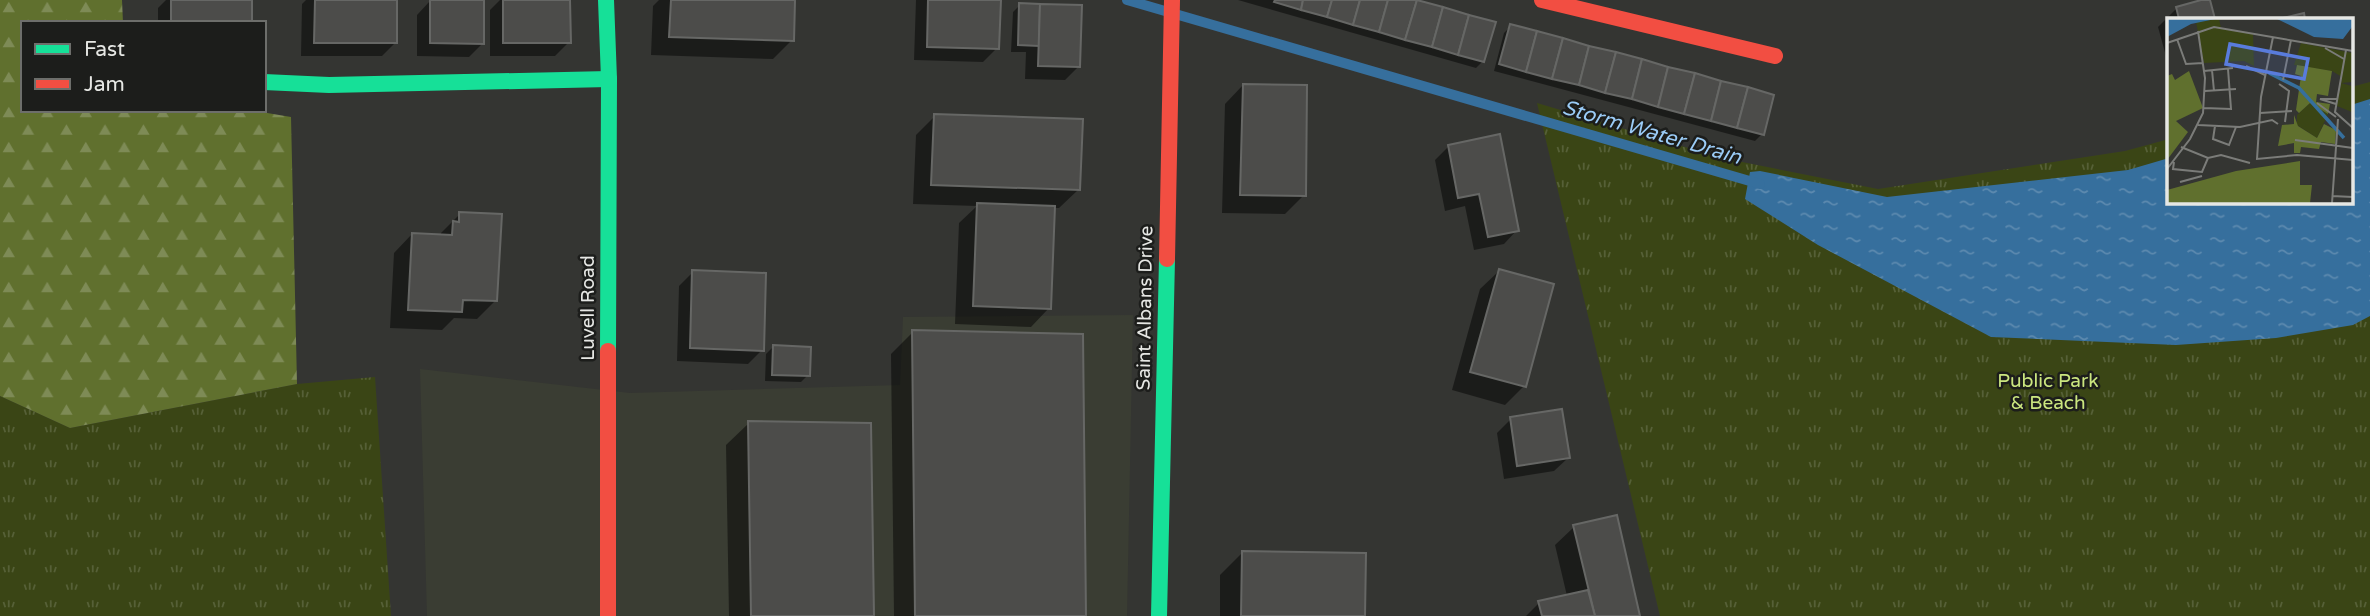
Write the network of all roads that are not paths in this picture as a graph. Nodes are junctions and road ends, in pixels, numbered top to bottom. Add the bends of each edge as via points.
1 (606, 0) edge
2 (1172, 0) edge
3 (1542, 0) edge
4 (1775, 56) dead end
5 (609, 79) junction
6 (266, 82) edge
7 (608, 616) edge
8 (1159, 616) edge

1 - 5 street, Luvell Road
2 - 8 street, Saint Albans Drive
3 - 4 street
5 - 6 street
5 - 7 street, Luvell Road

